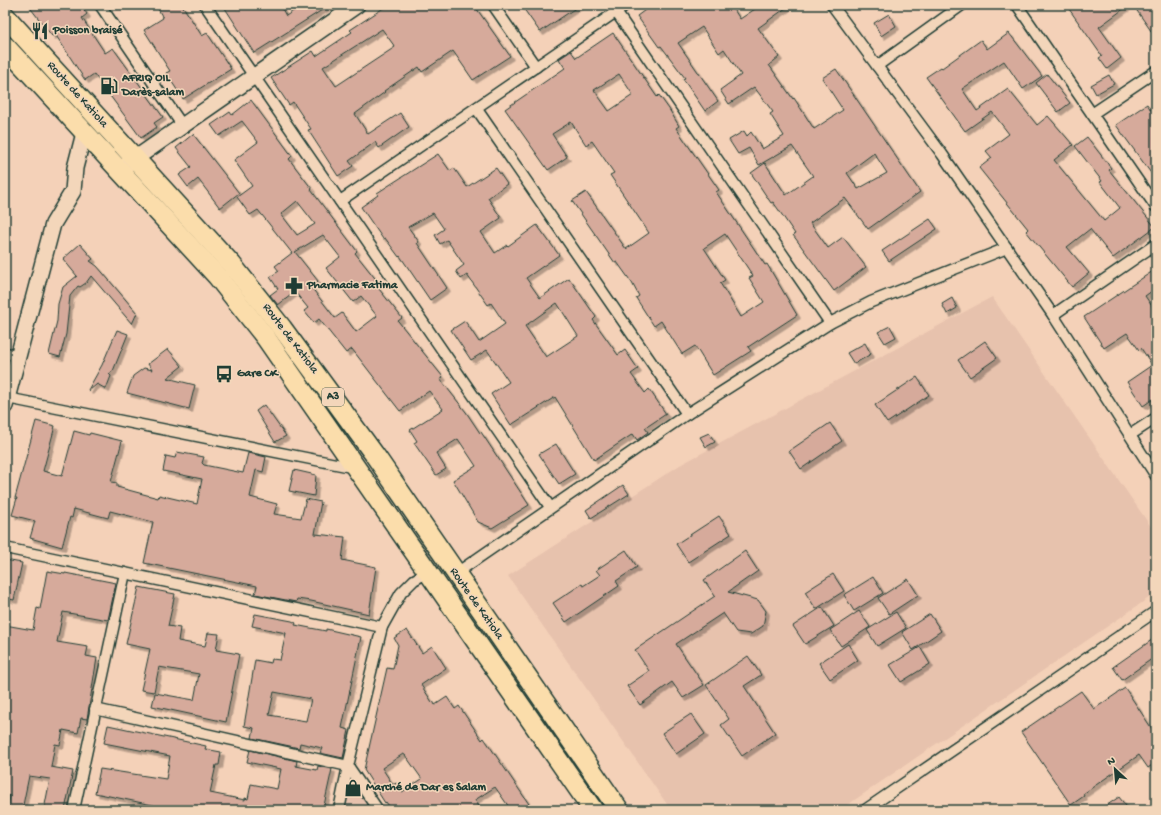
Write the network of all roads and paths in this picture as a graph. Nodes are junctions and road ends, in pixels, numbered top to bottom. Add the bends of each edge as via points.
1 (100, 5) edge
2 (205, 5) edge
3 (357, 5) edge
4 (493, 5) edge
5 (626, 5) edge
6 (832, 5) edge
7 (962, 5) edge
8 (1017, 5) edge
9 (616, 12) junction
10 (5, 16) edge
11 (5, 46) edge
12 (877, 66) junction
13 (536, 67) junction
14 (1156, 71) edge
15 (254, 76) junction
16 (476, 108) junction
17 (1092, 114) junction
18 (182, 125) junction
19 (84, 132) junction
20 (134, 158) junction
21 (120, 170) junction
22 (340, 201) junction
23 (1156, 207) edge
24 (1156, 244) edge
25 (1007, 248) junction
26 (1053, 315) junction
27 (830, 323) junction
28 (11, 354) edge
29 (6, 402) edge
30 (686, 414) junction
31 (1156, 418) edge
32 (1130, 435) junction
33 (358, 469) junction
34 (1156, 476) edge
35 (550, 507) junction
36 (5, 548) edge
37 (428, 572) junction
38 (125, 573) junction
39 (455, 574) junction
40 (1156, 611) edge
41 (382, 627) junction
42 (95, 709) junction
43 (348, 766) junction
44 (74, 810) edge
45 (340, 810) edge
46 (378, 810) edge
47 (593, 810) edge
48 (619, 810) edge
49 (865, 810) edge

1 - 18 street
2 - 15 street
3 - 15 street
4 - 13 street
5 - 9 street
6 - 12 street
7 - 12 street
8 - 17 street
9 - 13 street
9 - 27 street
10 - 20 highway, Route de Katiola / A3
11 - 19 highway, Route de Katiola / A3
12 - 25 street
13 - 16 street
14 - 17 street
15 - 18 street
15 - 22 street
16 - 22 street
16 - 30 street
17 - 23 street
18 - 20 street
19 - 21 highway, Route de Katiola / A3
19 - 28 street via 75,168 73,191 53,224
20 - 21 street
20 - 39 highway, Route de Katiola / A3 via 232,265 282,328 374,454
21 - 33 highway, Route de Katiola / A3 via 217,276 266,338
22 - 35 street
24 - 26 street
25 - 26 street
25 - 27 street via 870,302
26 - 32 street
27 - 30 street
28 - 29 street
29 - 33 street
30 - 35 street
31 - 32 street
32 - 34 street
33 - 37 highway, Route de Katiola / A3
35 - 39 street
36 - 38 street
37 - 41 street via 414,580 401,593
37 - 47 highway, Route de Katiola / A3
38 - 41 street
38 - 42 street
39 - 48 highway, Route de Katiola / A3
40 - 49 street
41 - 43 street
42 - 43 street
42 - 44 street
43 - 45 street
43 - 46 street

